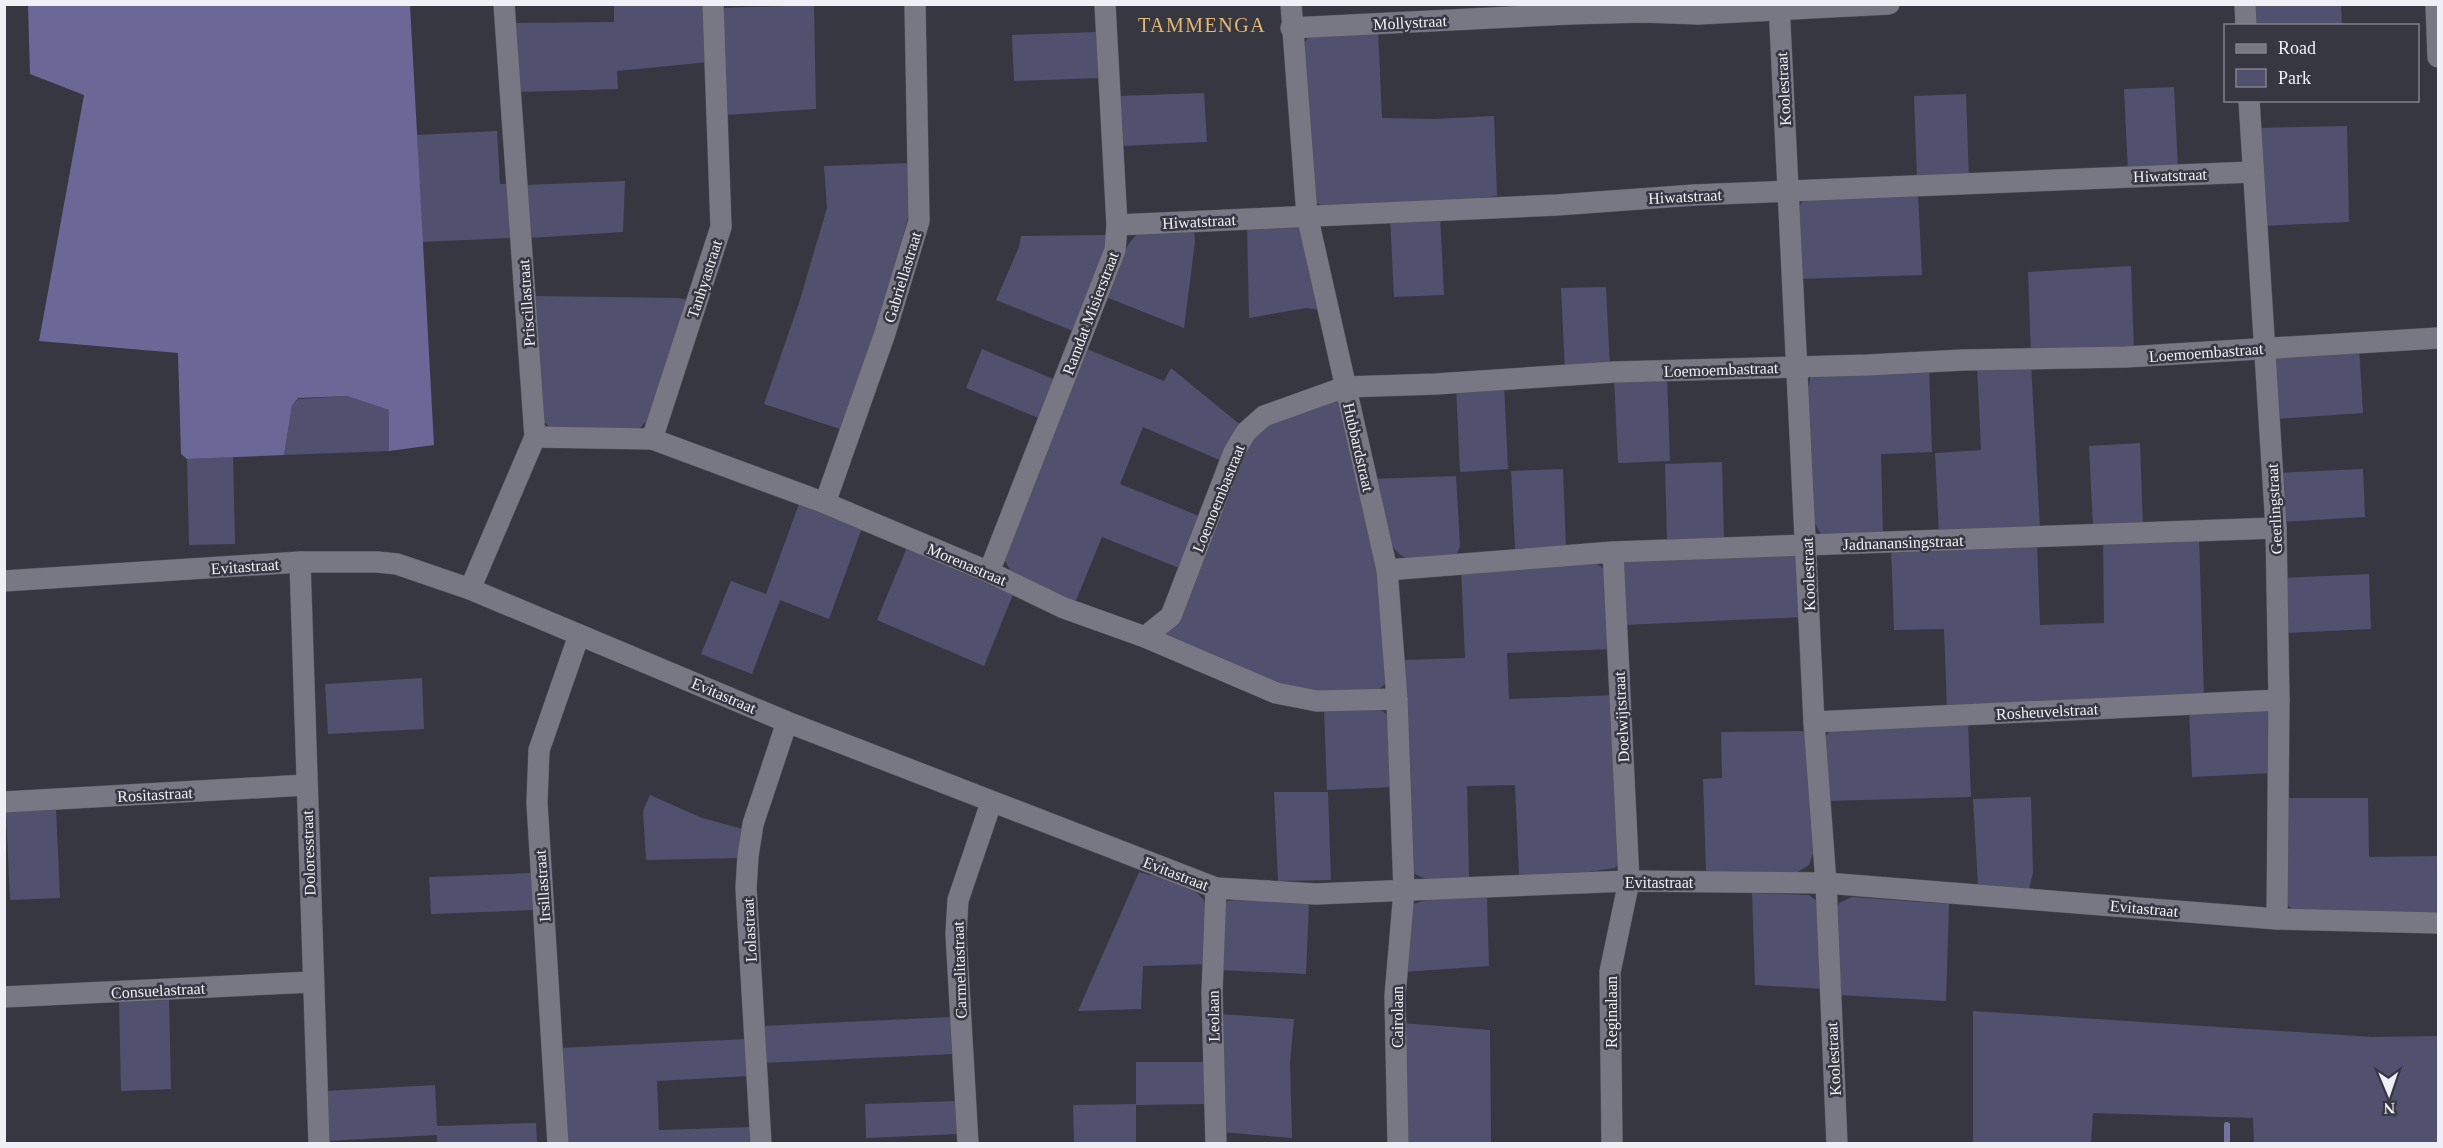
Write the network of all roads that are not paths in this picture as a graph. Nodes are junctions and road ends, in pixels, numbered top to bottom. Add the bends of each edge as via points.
1 (504, 4) edge
2 (713, 4) edge
3 (915, 4) edge
4 (1105, 4) edge
5 (1291, 4) edge
6 (1889, 4) edge
7 (2245, 4) edge
8 (2436, 4) edge
9 (1779, 7) edge
10 (2246, 24) edge
11 (1291, 28) junction
12 (2439, 57) edge
13 (2249, 102) edge
14 (2253, 172) junction
15 (1788, 192) junction
16 (1307, 215) junction
17 (1117, 225) junction
18 (2439, 338) edge
19 (2264, 348) junction
20 (1798, 367) junction
21 (1345, 387) junction
22 (535, 437) junction
23 (652, 440) junction
24 (825, 504) junction
25 (2276, 528) junction
26 (1807, 545) junction
27 (1613, 552) junction
28 (300, 562) junction
29 (1387, 570) junction
30 (988, 572) junction
31 (4, 581) edge
32 (470, 588) junction
33 (579, 635) junction
34 (1145, 637) junction
35 (1397, 699) junction
36 (2279, 700) junction
37 (787, 722) junction
38 (1814, 722) junction
39 (306, 785) junction
40 (4, 802) edge
41 (991, 803) junction
42 (1629, 882) junction
43 (1826, 883) junction
44 (1216, 888) junction
45 (1404, 891) junction
46 (2277, 919) junction
47 (2439, 923) edge
48 (312, 982) junction
49 (4, 997) edge
50 (319, 1143) edge
51 (558, 1143) edge
52 (761, 1143) edge
53 (968, 1143) edge
54 (1216, 1143) edge
55 (1398, 1143) edge
56 (1612, 1143) edge
57 (1837, 1143) edge

1 - 22 street, Priscillastraat
2 - 23 street, Tanhyastraat via 721,227
3 - 24 street, Gabriellastraat via 919,221 885,333
4 - 17 street, Ramdat Misierstraat
5 - 11 street, Hubbardstraat
6 - 9 street, Mollystraat
7 - 10 street
8 - 12 street
9 - 11 street, Mollystraat via 1699,14 1569,14
9 - 15 street, Koolestraat
11 - 16 street, Hubbardstraat
13 - 14 street, Geerlingstraat
14 - 15 street, Hiwatstraat
14 - 19 street, Geerlingstraat
15 - 16 street, Hiwatstraat
15 - 20 street, Koolestraat
16 - 17 street, Hiwatstraat
16 - 21 street, Hubbardstraat
17 - 30 street, Ramdat Misierstraat via 1115,250
18 - 19 street, Loemoembastraat
19 - 20 street, Loemoembastraat via 2126,357
19 - 25 street, Geerlingstraat
20 - 21 street, Loemoembastraat via 1615,372
20 - 26 street, Koolestraat
21 - 29 street, Hubbardstraat
21 - 34 street, Loemoembastraat via 1264,416 1246,432 1234,452 1171,616
22 - 23 street, Morenastraat
22 - 32 street, Priscillastraat
23 - 24 street, Morenastraat
24 - 30 street, Morenastraat
25 - 26 street, Jadnanansingstraat
25 - 36 street, Geerlingstraat
26 - 27 street, Jadnanansingstraat
26 - 38 street, Koolestraat
27 - 29 street, Jadnanansingstraat
27 - 42 street, Doelwijtstraat
28 - 31 street, Evitastraat
28 - 32 street, Evitastraat via 397,564
28 - 39 street, Doloresstraat
29 - 35 street, Hubbardstraat
30 - 34 street, Morenastraat via 1064,608
32 - 33 street, Evitastraat
33 - 37 street, Evitastraat
33 - 51 street, Irsillastraat via 538,761 537,803
34 - 35 street, Morenastraat via 1276,693 1317,701
35 - 45 street, Hubbardstraat
36 - 38 street, Rosheuvelstraat
36 - 46 street, Geerlingstraat
37 - 41 street, Evitastraat
37 - 52 street, Lolastraat via 753,824 746,888
38 - 43 street, Koolestraat
39 - 40 street, Rositastraat
39 - 48 street, Doloresstraat
41 - 44 street, Evitastraat
41 - 53 street, Carmelitastraat via 958,900 956,934
42 - 43 street, Evitastraat
42 - 45 street, Evitastraat
42 - 56 street, Reginalaan via 1610,972
43 - 46 street, Evitastraat
43 - 57 street, Koolestraat
44 - 45 street, Evitastraat via 1316,894
44 - 54 street, Leolaan via 1212,993
45 - 55 street, Cairolaan via 1395,996
46 - 47 street, Evitastraat
48 - 49 street, Consuelastraat
48 - 50 street, Doloresstraat

